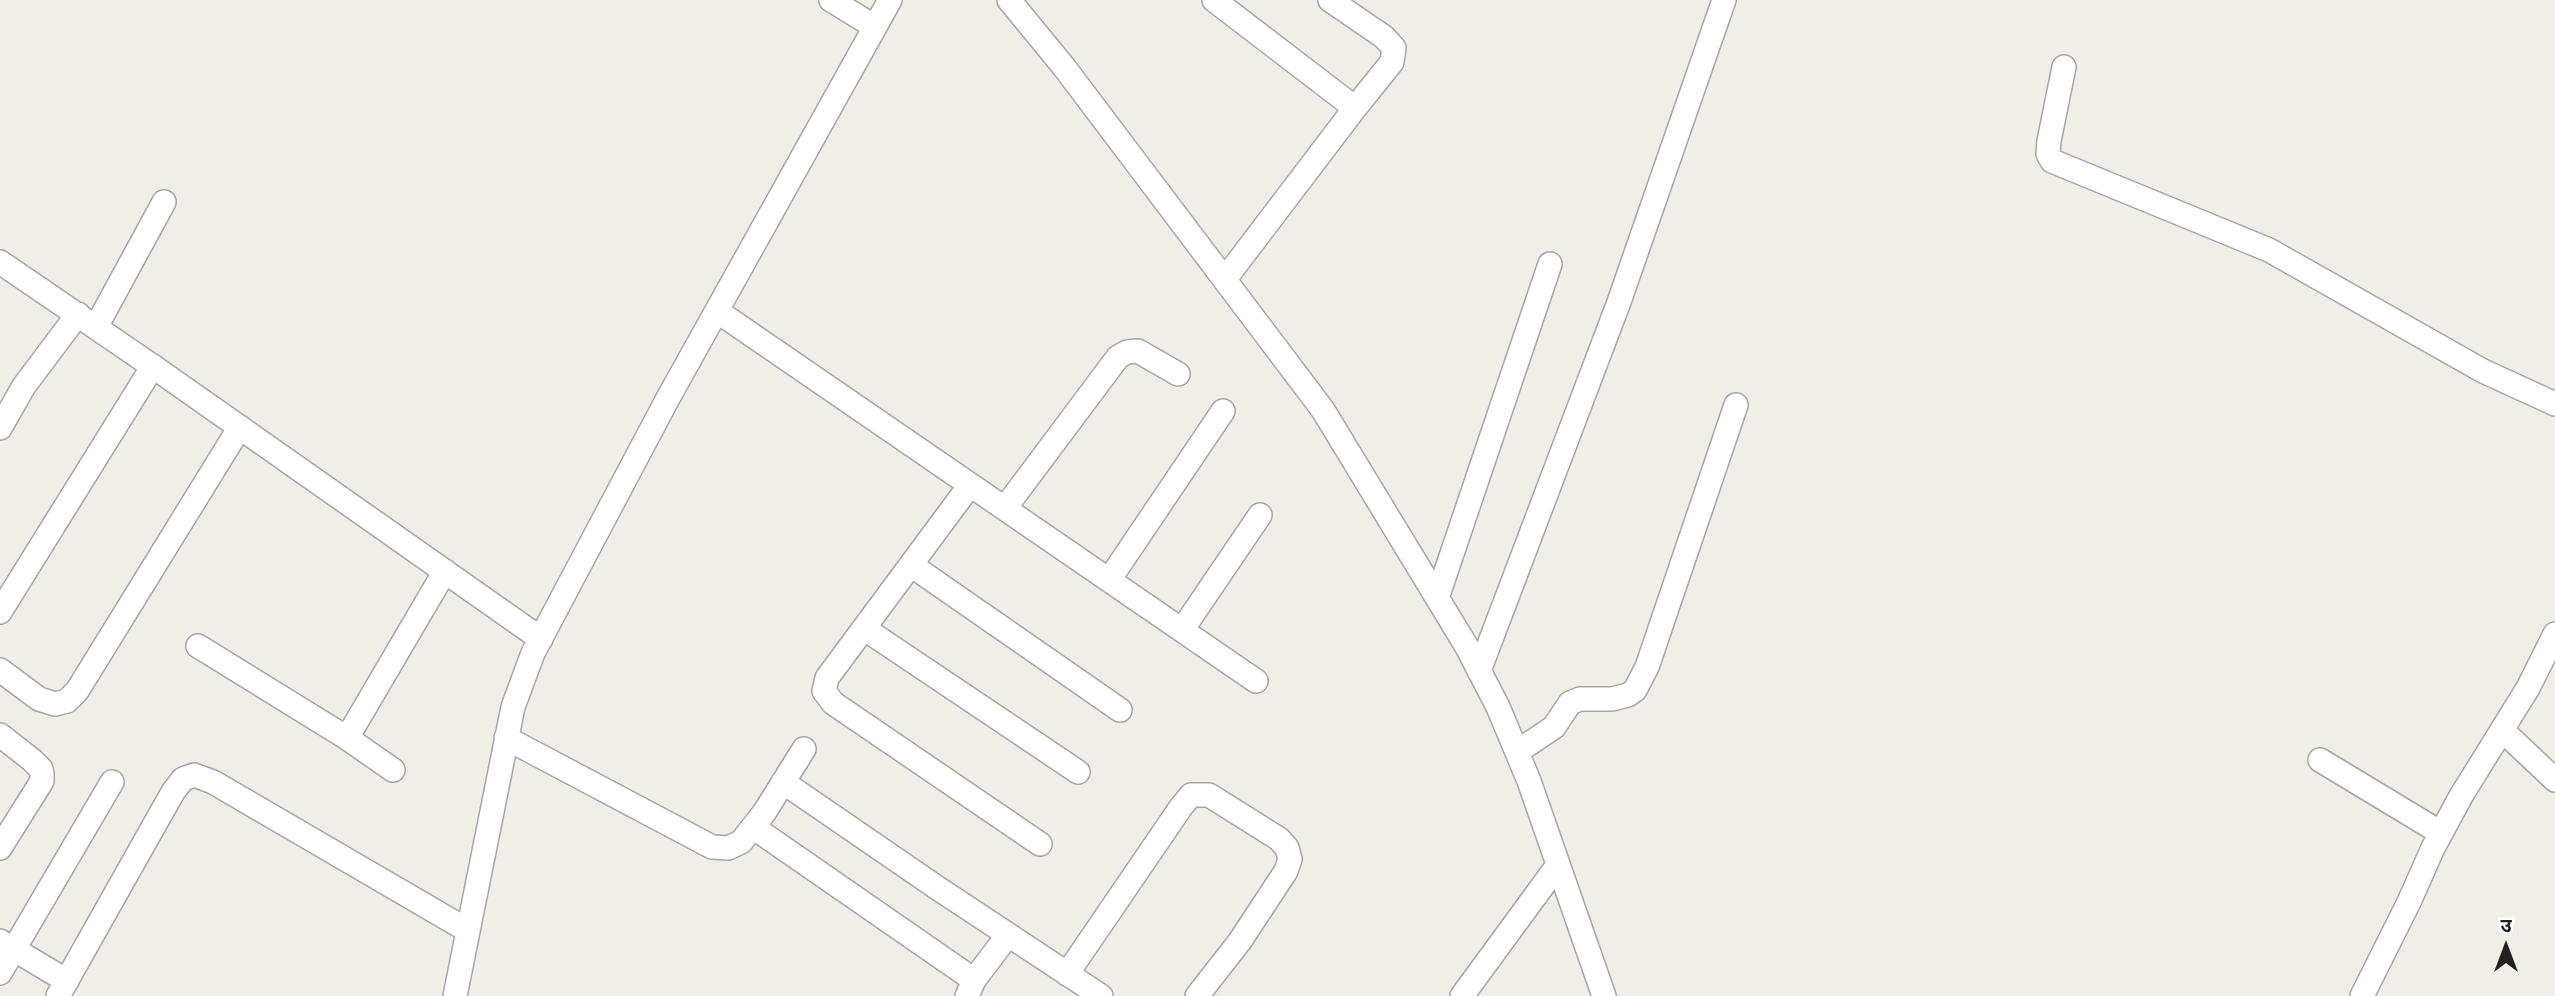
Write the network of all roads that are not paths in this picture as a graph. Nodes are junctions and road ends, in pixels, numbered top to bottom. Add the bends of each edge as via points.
1 (831, 0) edge
2 (890, 0) edge
3 (1009, 0) edge
4 (1214, 0) edge
5 (1331, 0) edge
6 (1724, 0) edge
7 (875, 27) junction
8 (2064, 67) dead end
9 (1355, 108) junction
10 (164, 202) dead end
11 (0, 262) edge
12 (1550, 264) dead end
13 (1225, 279) junction
14 (716, 311) junction
15 (87, 320) junction
16 (153, 366) junction
17 (1178, 374) dead end
18 (2555, 404) edge
19 (1736, 405) dead end
20 (1223, 411) dead end
21 (240, 427) junction
22 (0, 428) edge
23 (970, 485) junction
24 (1005, 508) junction
25 (1261, 515) dead end
26 (911, 565) junction
27 (445, 571) junction
28 (1109, 580) junction
29 (1437, 598) junction
30 (0, 612) edge
31 (865, 629) junction
32 (1182, 630) junction
33 (2555, 634) edge
34 (541, 639) junction
35 (198, 646) dead end
36 (0, 670) edge
37 (1479, 671) junction
38 (1256, 681) dead end
39 (1120, 710) dead end
40 (2502, 730) junction
41 (0, 735) edge
42 (347, 738) junction
43 (506, 738) junction
44 (804, 749) dead end
45 (1517, 752) junction
46 (2320, 760) dead end
47 (393, 770) dead end
48 (1078, 772) dead end
49 (2555, 780) edge
50 (112, 782) dead end
51 (783, 782) junction
52 (752, 827) junction
53 (2441, 833) junction
54 (3, 835) edge
55 (1040, 844) dead end
56 (1558, 865) junction
57 (467, 930) junction
58 (1008, 935) junction
59 (7, 945) edge
60 (0, 973) edge
61 (1067, 974) junction
62 (63, 988) edge
63 (970, 988) edge
64 (455, 996) edge
65 (1101, 996) edge
66 (1197, 996) edge
67 (1462, 996) edge
68 (1604, 996) edge
69 (2362, 996) edge

1 - 7 street
2 - 7 street
3 - 13 street
4 - 9 street
5 - 9 street via 1394,48 1392,62
6 - 37 street via 1619,302
7 - 14 street
8 - 18 street via 2049,141 2052,161 2269,250 2483,370
9 - 13 street
10 - 15 street
11 - 15 street
12 - 29 street
13 - 29 street via 1323,410
14 - 23 street
14 - 34 street
15 - 16 street
15 - 22 street via 24,386
16 - 21 street
16 - 30 street
17 - 24 street via 1138,351 1118,357
19 - 45 street via 1647,667 1635,690 1612,699 1570,702 1555,727
20 - 28 street
21 - 27 street
21 - 36 street via 77,691 67,701 55,704 39,699
23 - 24 street
23 - 26 street
24 - 28 street
25 - 32 street
26 - 31 street
26 - 39 street
27 - 34 street
27 - 42 street
28 - 32 street
29 - 37 street
31 - 48 street
31 - 55 street via 827,678 824,691 833,703
32 - 38 street
33 - 40 street
34 - 43 street via 513,707
35 - 42 street
37 - 45 street
40 - 49 street
40 - 53 street
41 - 54 street via 43,774
42 - 47 street
43 - 52 street via 712,847 728,848 741,842
43 - 57 street
44 - 51 street
45 - 56 street
46 - 53 street
50 - 59 street
51 - 52 street
51 - 58 street
52 - 63 street
53 - 69 street
56 - 67 street
56 - 68 street
57 - 62 street via 194,775 183,779 173,792
57 - 64 street
58 - 61 street
58 - 63 street
59 - 60 street
59 - 62 street
61 - 65 street
61 - 66 street via 1181,807 1191,795 1209,795 1279,839 1290,859 1240,942

